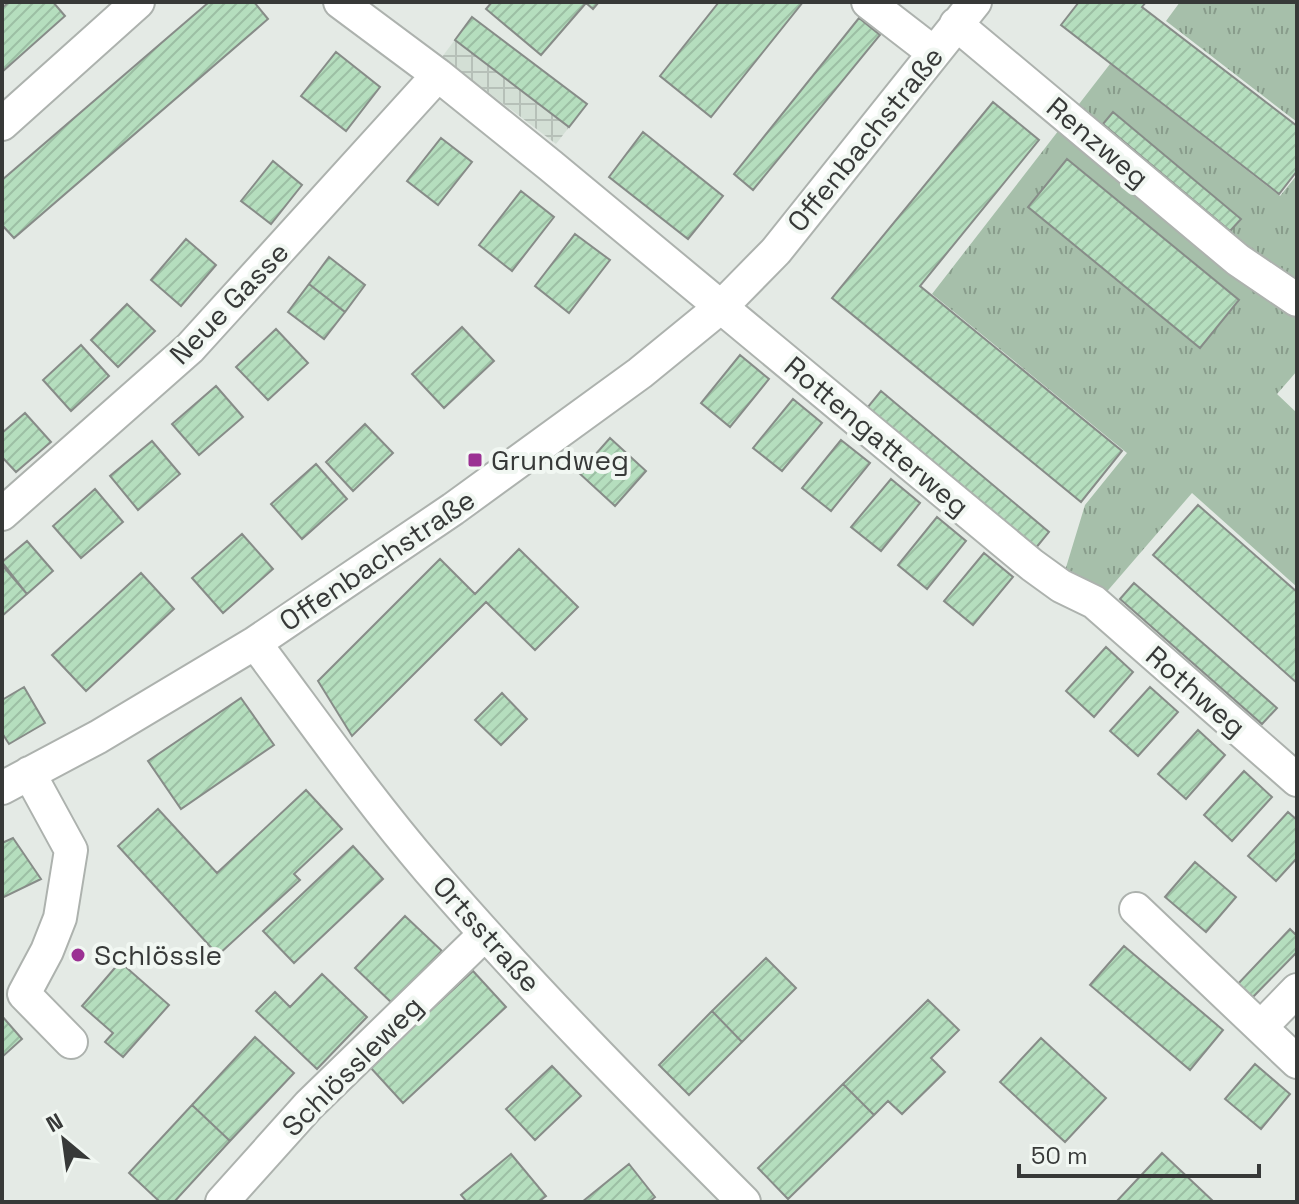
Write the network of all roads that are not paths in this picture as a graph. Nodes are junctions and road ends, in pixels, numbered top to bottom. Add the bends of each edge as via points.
1 (138, 2) edge
2 (340, 2) edge
3 (868, 2) edge
4 (966, 13) edge
5 (934, 53) junction
6 (438, 75) junction
7 (2, 124) edge
8 (1297, 300) edge
9 (722, 306) junction
10 (2, 514) edge
11 (1094, 602) joint
12 (255, 643) junction
13 (15, 780) edge
14 (1297, 780) edge
15 (1136, 909) dead end
16 (485, 934) junction
17 (1297, 990) edge
18 (1261, 1027) junction
19 (71, 1042) dead end
20 (1297, 1062) edge
21 (222, 1202) edge
22 (744, 1202) edge

1 - 7 street
2 - 6 street
3 - 5 street
4 - 5 street, Offenbachstraße
4 - 8 street, Renzweg via 1238,260
5 - 9 street, Offenbachstraße via 776,251
6 - 9 street
6 - 10 street, Neue Gasse via 190,348
9 - 11 street, Rottengatterweg via 1032,565
9 - 12 street, Offenbachstraße via 463,502
11 - 14 street, Rothweg
12 - 13 street, Offenbachstraße
12 - 16 street, Ortsstraße via 428,869
13 - 19 street via 71,850 60,918 24,994
15 - 18 street
16 - 21 street, Schlössleweg via 309,1105
16 - 22 street, Ortsstraße
17 - 18 street
18 - 20 street

